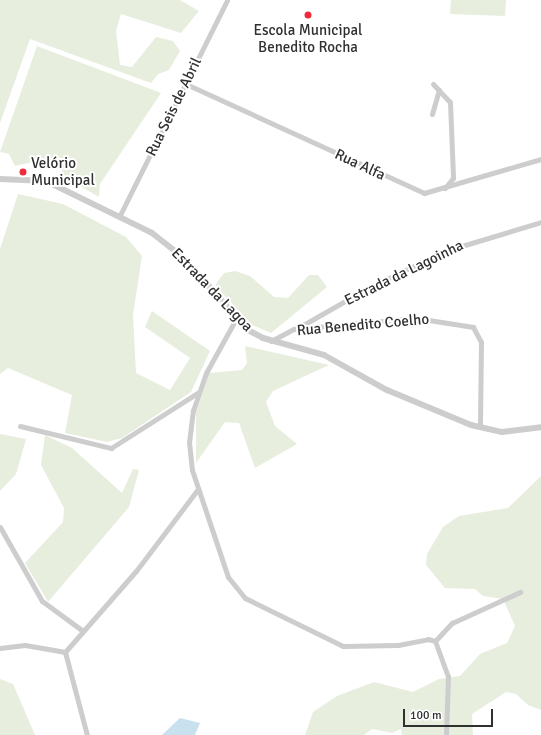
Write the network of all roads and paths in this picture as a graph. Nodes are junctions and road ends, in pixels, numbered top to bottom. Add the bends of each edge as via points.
1 (227, 0) edge
2 (186, 84) junction
3 (433, 84) dead end
4 (439, 90) junction
5 (432, 114) dead end
6 (541, 159) edge
7 (0, 179) edge
8 (446, 188) junction
9 (120, 215) junction
10 (541, 222) edge
11 (236, 317) junction
12 (294, 329) junction
13 (271, 341) junction
14 (199, 392) junction
15 (20, 426) dead end
16 (480, 427) junction
17 (541, 427) edge
18 (198, 489) junction
19 (0, 526) edge
20 (520, 592) dead end
21 (83, 631) junction
22 (435, 641) junction
23 (0, 648) edge
24 (65, 652) junction
25 (87, 735) edge
26 (446, 735) edge

1 - 2 street, Rua Seis de Abril
2 - 8 street, Rua Alfa via 413,189 424,193
2 - 9 street, Rua Seis de Abril
3 - 4 street
4 - 5 street
4 - 8 street via 448,96 451,111 453,178
6 - 8 street, Rua Alfa
7 - 9 street, Estrada da Lagoa via 46,181
9 - 11 street, Estrada da Lagoa via 184,258
10 - 12 street, Estrada da Lagoinha via 445,250 368,288
11 - 13 street, Estrada da Lagoa via 248,330
11 - 14 street via 210,363
12 - 13 street, Rua Benedito Coelho
12 - 16 street, Rua Benedito Coelho via 416,318 474,327 481,342
13 - 16 street, Estrada da Lagoa via 324,355 387,390
14 - 15 street via 111,448
14 - 18 street via 189,442 192,470
16 - 17 street, Estrada da Lagoa via 502,432
18 - 21 street via 141,564
18 - 22 street via 228,577 242,596 343,646 398,644 428,639
19 - 21 street via 42,601
20 - 22 street via 452,623
21 - 24 street
22 - 26 street via 447,670
23 - 24 street via 25,645
24 - 25 street

